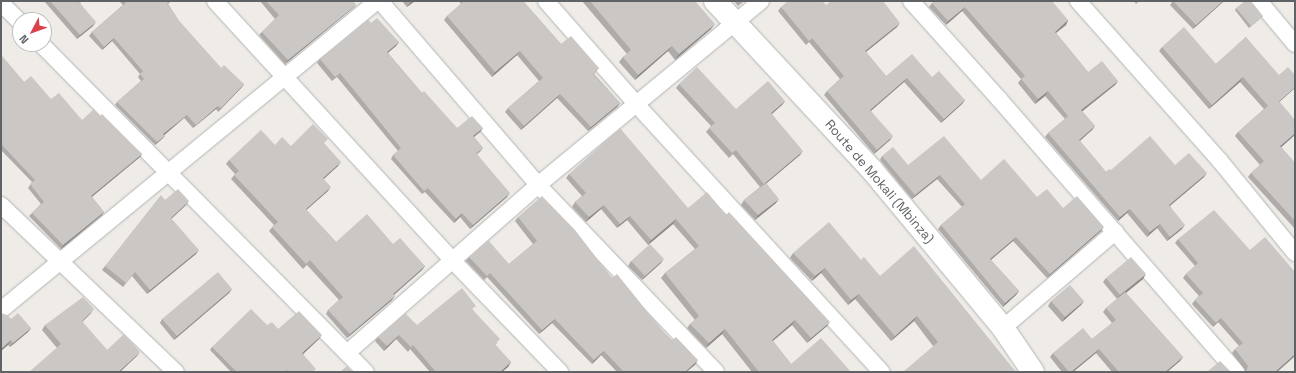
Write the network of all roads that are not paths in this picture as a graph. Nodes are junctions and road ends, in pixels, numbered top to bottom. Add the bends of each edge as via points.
1 (5, 1) edge
2 (215, 1) edge
3 (377, 1) edge
4 (380, 1) edge
5 (546, 1) edge
6 (715, 1) edge
7 (761, 1) edge
8 (911, 1) edge
9 (1078, 1) edge
10 (1259, 1) edge
11 (1, 3) edge
12 (12, 14) edge
13 (736, 23) junction
14 (1295, 44) edge
15 (49, 52) edge
16 (284, 75) junction
17 (637, 105) junction
18 (167, 172) junction
19 (538, 184) junction
20 (1, 205) edge
21 (1115, 232) junction
22 (1295, 254) edge
23 (452, 260) junction
24 (61, 263) junction
25 (1, 310) edge
26 (1003, 328) junction
27 (347, 353) junction
28 (176, 372) edge
29 (366, 372) edge
30 (560, 372) edge
31 (716, 372) edge
32 (882, 372) edge
33 (1033, 372) edge
34 (1236, 372) edge

1 - 11 street
2 - 16 street
3 - 16 street
4 - 19 street
5 - 17 street
6 - 13 street, Route de Mokali (Mbinza)
7 - 13 street
8 - 21 street
9 - 22 street via 1220,161
10 - 14 street
11 - 12 street
13 - 17 street
13 - 26 street, Route de Mokali (Mbinza) via 872,170
15 - 18 street
16 - 18 street
16 - 23 street
17 - 19 street
17 - 32 street
18 - 24 street
18 - 27 street
19 - 23 street
19 - 31 street
20 - 24 street
21 - 26 street
21 - 34 street
23 - 27 street
23 - 30 street
24 - 25 street
24 - 28 street
26 - 33 street, Route de Mokali (Mbinza)
27 - 29 street

